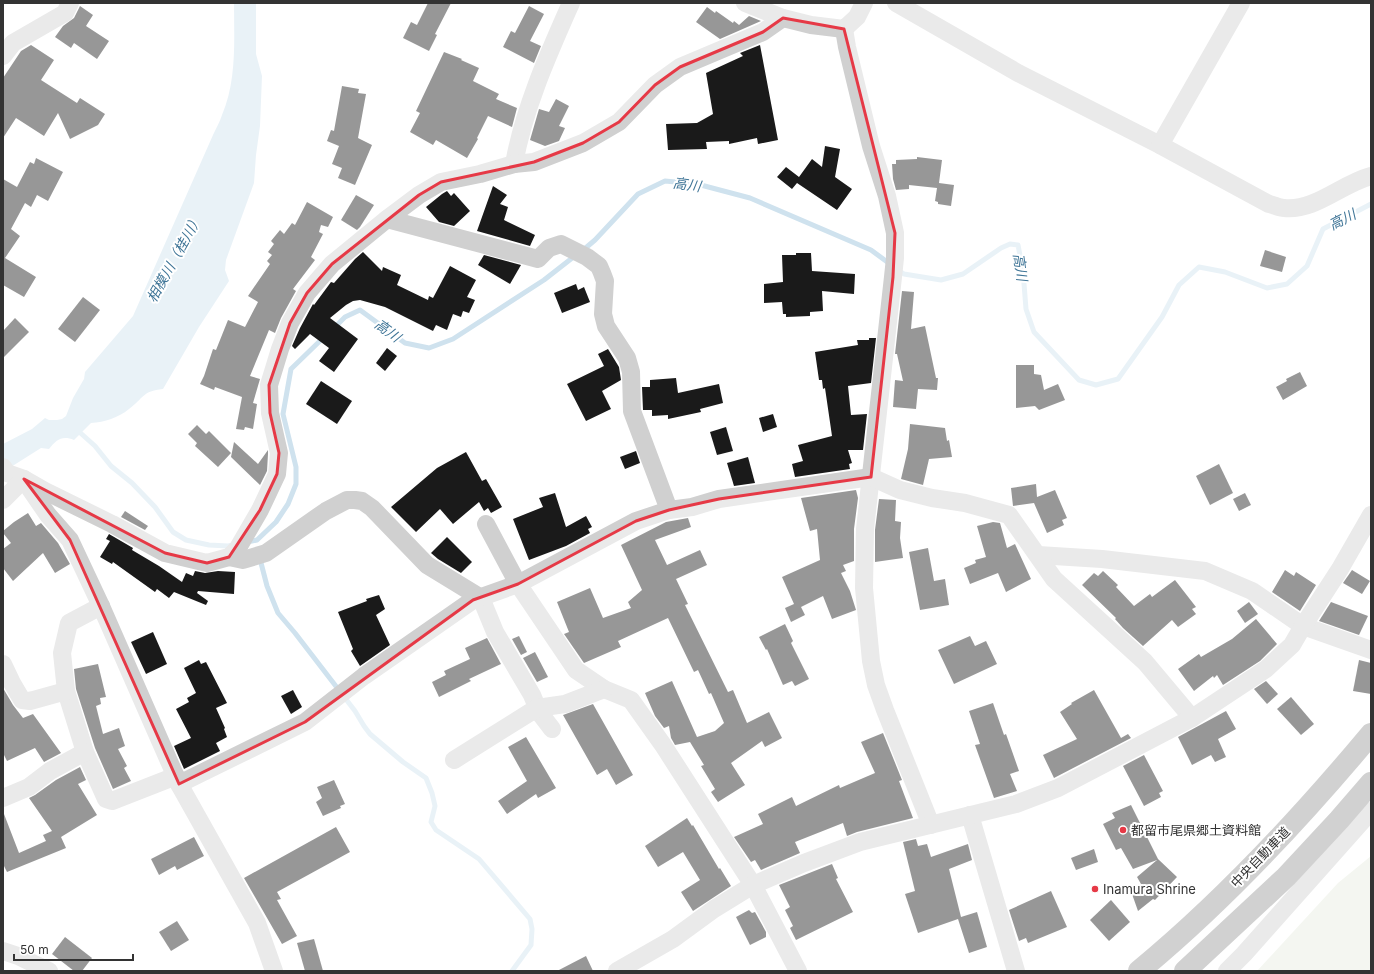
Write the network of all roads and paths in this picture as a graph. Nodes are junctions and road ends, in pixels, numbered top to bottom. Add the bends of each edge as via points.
1 (70, 3) edge
2 (571, 3) edge
3 (745, 3) edge
4 (864, 3) edge
5 (896, 3) edge
6 (1242, 3) edge
7 (783, 18) junction
8 (844, 29) junction
9 (3, 56) edge
10 (1160, 145) junction
11 (514, 164) junction
12 (1371, 176) edge
13 (387, 218) junction
14 (11, 473) edge
15 (871, 477) junction
16 (3, 500) edge
17 (669, 510) junction
18 (1371, 515) edge
19 (486, 524) dead end
20 (237, 548) junction
21 (1038, 555) junction
22 (518, 584) junction
23 (480, 598) junction
24 (101, 606) junction
25 (1303, 626) junction
26 (1371, 650) edge
27 (3, 664) edge
28 (604, 689) junction
29 (66, 691) junction
30 (537, 708) junction
31 (1192, 718) junction
32 (552, 730) dead end
33 (1371, 734) edge
34 (85, 752) junction
35 (454, 760) dead end
36 (177, 780) junction
37 (1371, 783) edge
38 (3, 798) edge
39 (1371, 811) edge
40 (970, 815) junction
41 (931, 825) junction
42 (754, 884) junction
43 (3, 950) edge
44 (48, 971) edge
45 (274, 971) edge
46 (617, 971) edge
47 (798, 971) edge
48 (1016, 971) edge
49 (1139, 971) edge
50 (1185, 971) edge
51 (1227, 971) edge

1 - 9 street via 65,13 13,43
2 - 11 street via 543,66
3 - 7 street
4 - 8 street via 857,17
5 - 10 street via 1018,73
6 - 10 street
7 - 8 street
7 - 11 street via 763,32 680,67 655,85 620,122 583,143 534,162
8 - 15 street via 846,46 895,233 894,277
10 - 12 street via 1269,204 1283,208 1315,203
11 - 13 street via 441,182
13 - 17 street via 538,259 549,248 561,244 599,266 605,281 603,314 606,326 627,358 631,372 632,411
13 - 20 street via 332,264 307,292 290,323 269,385 270,413 279,453 277,474 260,510
14 - 16 street
14 - 20 street via 165,553 207,563
14 - 24 street via 70,540
15 - 17 street via 719,499 692,507
15 - 21 street via 900,490 1009,515
15 - 41 street via 865,529 864,588 876,685
17 - 22 street via 636,521
18 - 25 street
19 - 22 street
20 - 23 street via 243,560 266,553 326,511 347,500 362,501 372,508 427,565
21 - 25 street via 1205,571 1252,591
21 - 31 street via 1054,579 1145,662
22 - 23 street
22 - 28 street via 576,670
23 - 30 street via 495,632
23 - 36 street via 473,600 364,676 305,722
24 - 29 street via 69,623 62,653
24 - 36 street
25 - 26 street
25 - 31 street via 1292,645 1266,669
27 - 29 street via 22,700 30,701
28 - 30 street via 565,704
28 - 42 street via 630,700
29 - 34 street
30 - 32 street
30 - 35 street
31 - 40 street via 1058,788 1016,804
33 - 49 highway, 中央自動車道 via 1324,790 1260,859
34 - 36 street via 106,798 112,801
34 - 38 street via 50,771 29,788
36 - 45 street via 257,923
37 - 50 highway via 1286,877
39 - 51 street
40 - 41 street
40 - 48 street
41 - 42 street via 860,842
42 - 46 street via 673,939
42 - 47 street
43 - 44 street

